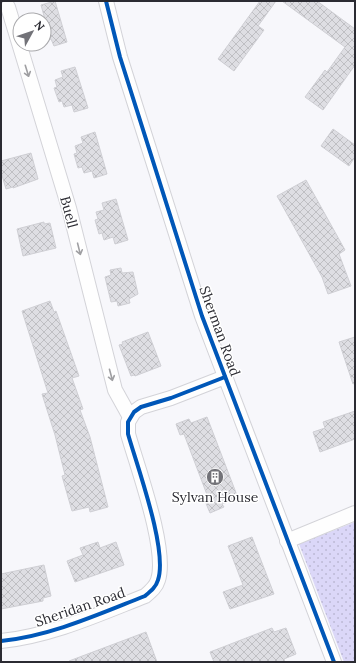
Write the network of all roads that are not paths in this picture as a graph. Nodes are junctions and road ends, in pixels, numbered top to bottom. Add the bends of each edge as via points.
1 (106, 1) edge
2 (8, 7) edge
3 (225, 377) junction
4 (130, 417) junction
5 (355, 512) edge
6 (287, 540) junction
7 (1, 641) edge
8 (334, 662) edge

1 - 3 street, Sherman Road via 120,57 156,173 202,316
2 -> 4 street, Buell via 69,208 115,390
3 - 4 street via 141,407
3 - 6 street, Sherman Road
4 - 7 street, Sheridan Road via 128,434 160,553 158,580 153,589 145,596 44,633
5 - 6 street
6 - 8 street, Sherman Road

